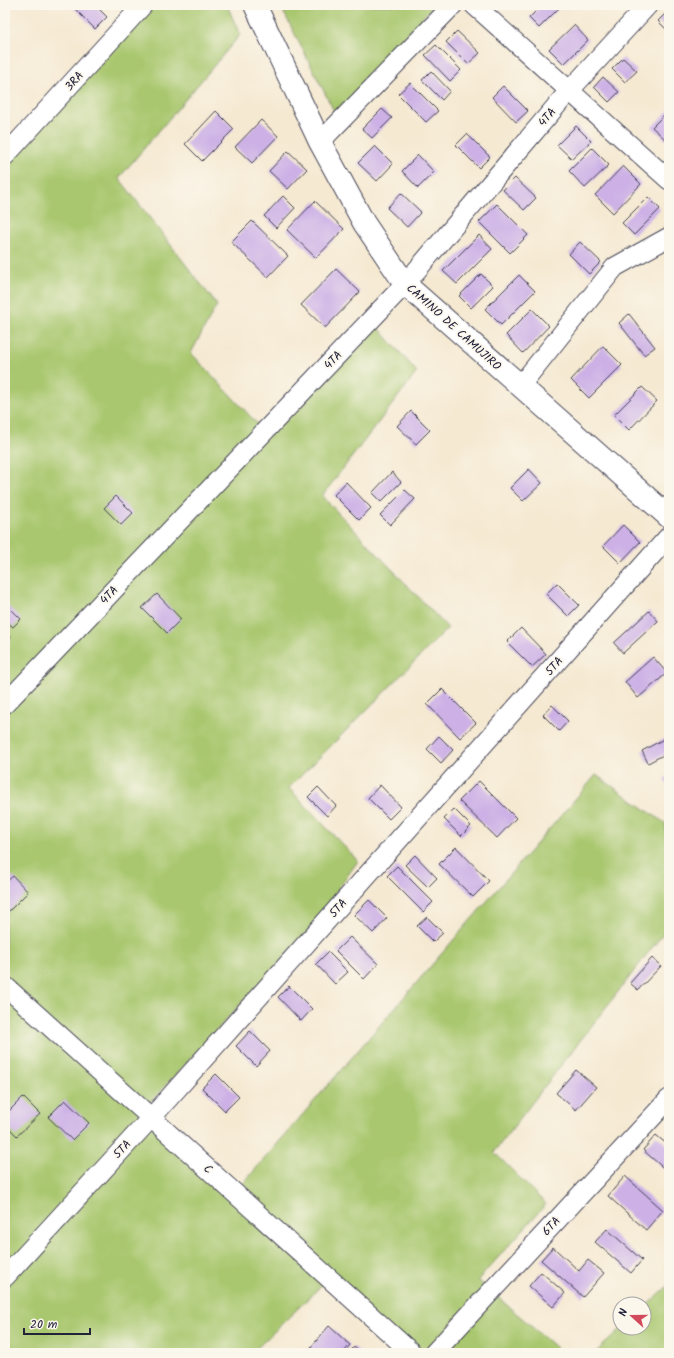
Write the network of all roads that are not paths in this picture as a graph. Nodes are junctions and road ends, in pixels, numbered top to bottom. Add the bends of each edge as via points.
1 (143, 5) edge
2 (255, 5) edge
3 (453, 5) edge
4 (474, 5) edge
5 (648, 5) edge
6 (569, 91) junction
7 (320, 142) junction
8 (5, 156) edge
9 (669, 180) edge
10 (669, 237) edge
11 (405, 284) junction
12 (520, 386) junction
13 (669, 517) edge
14 (669, 536) edge
15 (5, 704) edge
16 (5, 986) edge
17 (669, 1099) edge
18 (151, 1118) junction
19 (5, 1276) edge
20 (412, 1353) edge
21 (434, 1353) edge

1 - 8 street, 3RA
2 - 7 street, CAMINO DE CAMUJIRO
3 - 7 street
4 - 6 street
5 - 6 street, 4TA
6 - 9 street
6 - 11 street, 4TA
7 - 11 street, CAMINO DE CAMUJIRO via 364,224
10 - 12 street via 615,267
11 - 12 street, CAMINO DE CAMUJIRO
11 - 15 street, 4TA
12 - 13 street, CAMINO DE CAMUJIRO
14 - 18 street, 5TA
16 - 18 street, C
17 - 21 street, 6TA
18 - 19 street, 5TA
18 - 20 street, C

